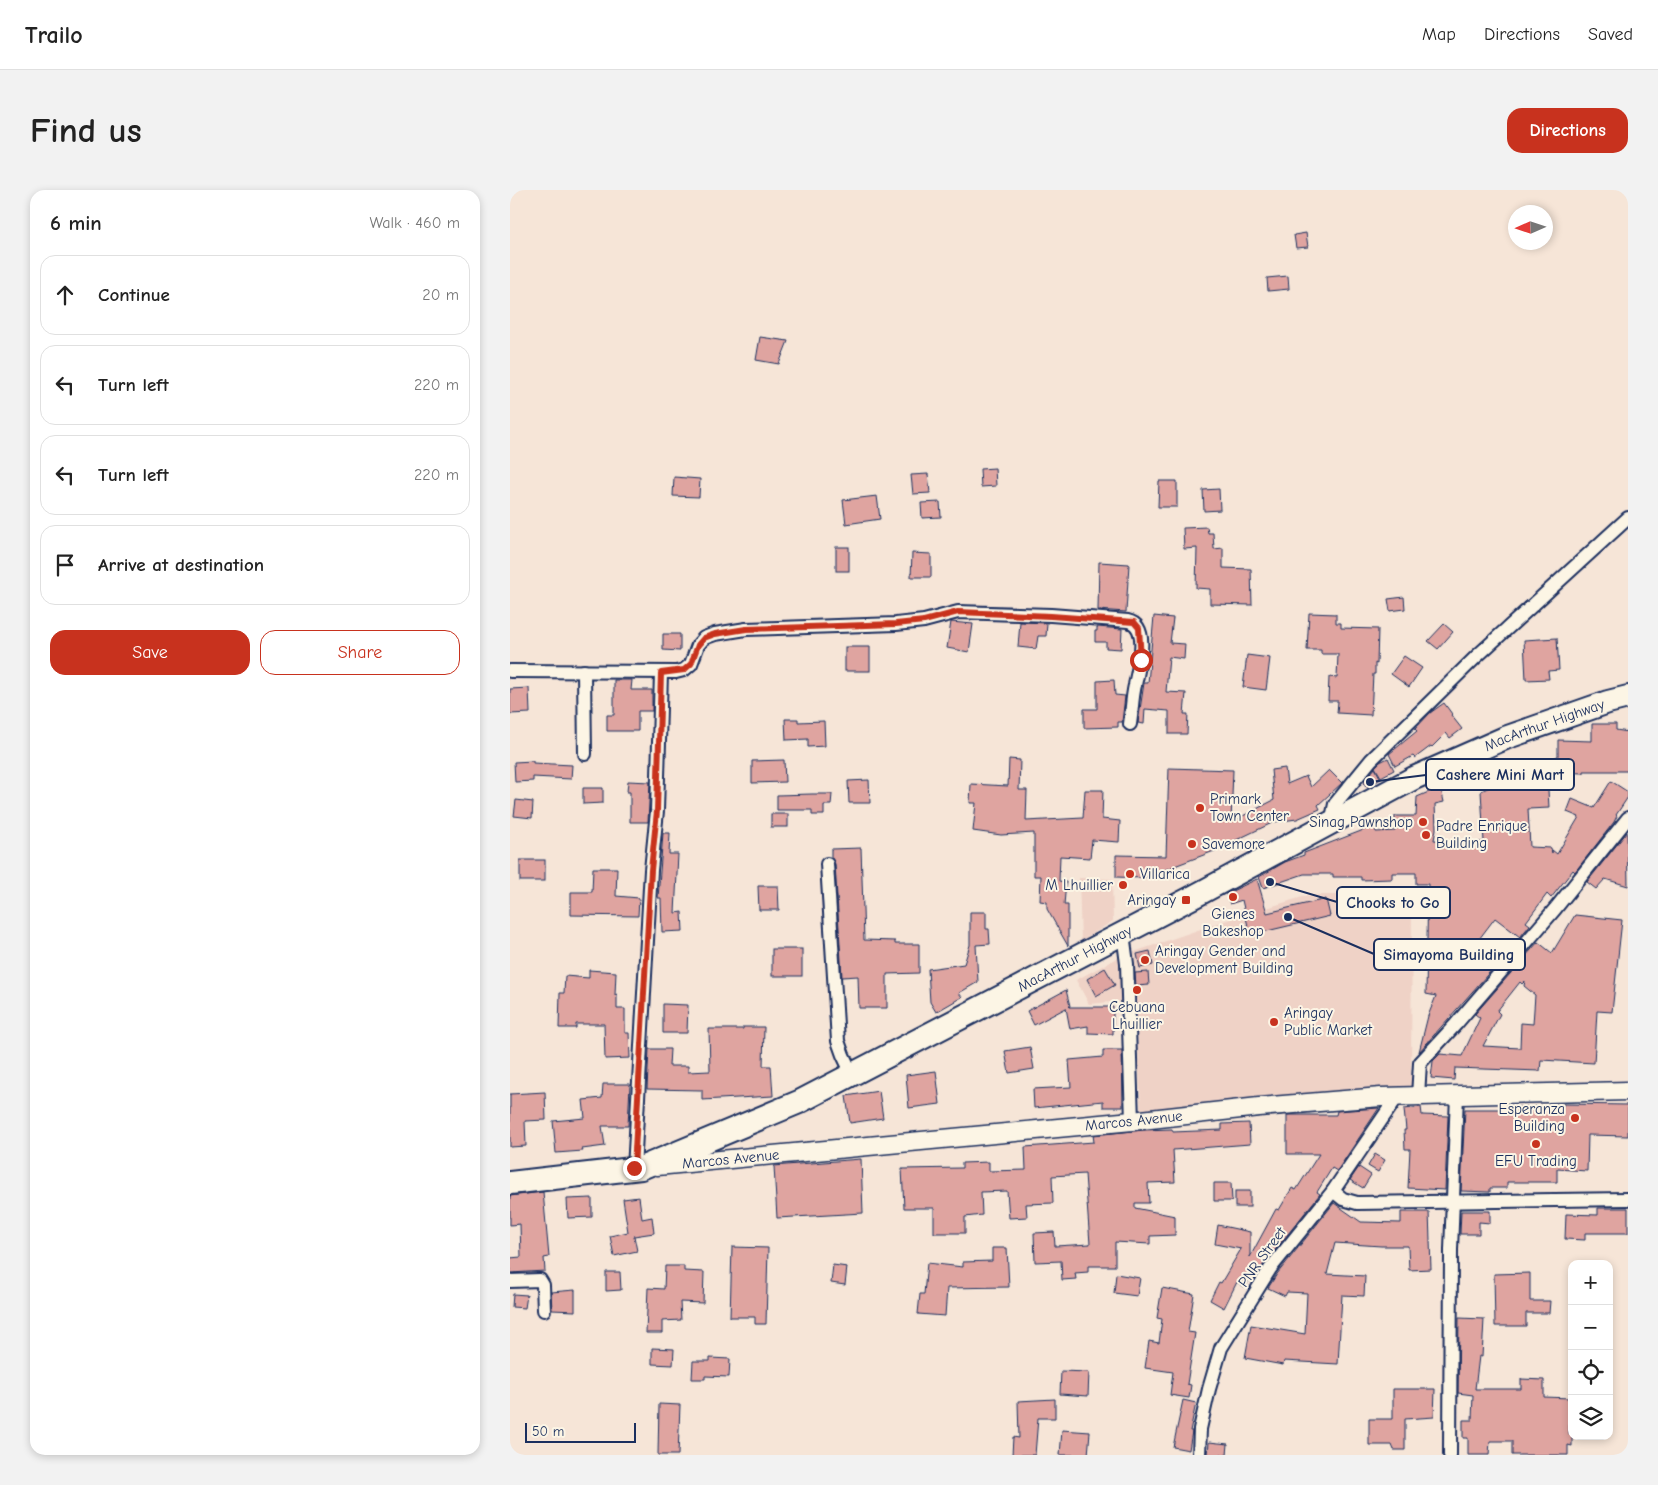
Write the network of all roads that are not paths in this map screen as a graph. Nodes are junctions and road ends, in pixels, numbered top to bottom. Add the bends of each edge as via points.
1 (1628, 518) edge
2 (510, 671) edge
3 (584, 671) junction
4 (661, 673) junction
5 (1628, 697) edge
6 (1130, 724) dead end
7 (585, 754) dead end
8 (1628, 818) edge
9 (1331, 823) junction
10 (827, 864) dead end
11 (1123, 933) junction
12 (852, 1074) junction
13 (1628, 1091) edge
14 (1457, 1095) junction
15 (1418, 1096) junction
16 (1397, 1098) junction
17 (1132, 1121) junction
18 (637, 1168) junction
19 (510, 1183) edge
20 (1333, 1191) junction
21 (1628, 1199) edge
22 (1454, 1202) junction
23 (510, 1281) edge
24 (544, 1310) dead end
25 (1199, 1455) edge
26 (1450, 1455) edge

1 - 9 street via 1371,760 1335,804
2 - 3 street
3 - 4 street
3 - 7 street
4 - 6 street via 684,670 691,664 704,638 746,629 896,624 958,612 1128,621 1139,628 1141,650
4 - 18 street via 657,811 651,870
5 - 9 highway, MacArthur Highway via 1504,738 1414,778
8 - 15 street via 1555,909 1420,1063
9 - 11 highway, MacArthur Highway
10 - 12 street via 838,1040
11 - 12 highway, MacArthur Highway
11 - 17 street via 1127,964
12 - 18 highway, MacArthur Highway via 799,1102
13 - 14 street, Marcos Avenue
14 - 15 street, Marcos Avenue
14 - 22 street
15 - 16 street, Marcos Avenue
16 - 17 street, Marcos Avenue via 1259,1107
16 - 20 street, PNR Street
17 - 18 street, Marcos Avenue
18 - 19 highway, MacArthur Highway
20 - 22 street via 1343,1199 1357,1203
20 - 25 street, PNR Street via 1270,1269 1221,1348 1200,1429
21 - 22 street
22 - 26 street
23 - 24 street via 540,1280

